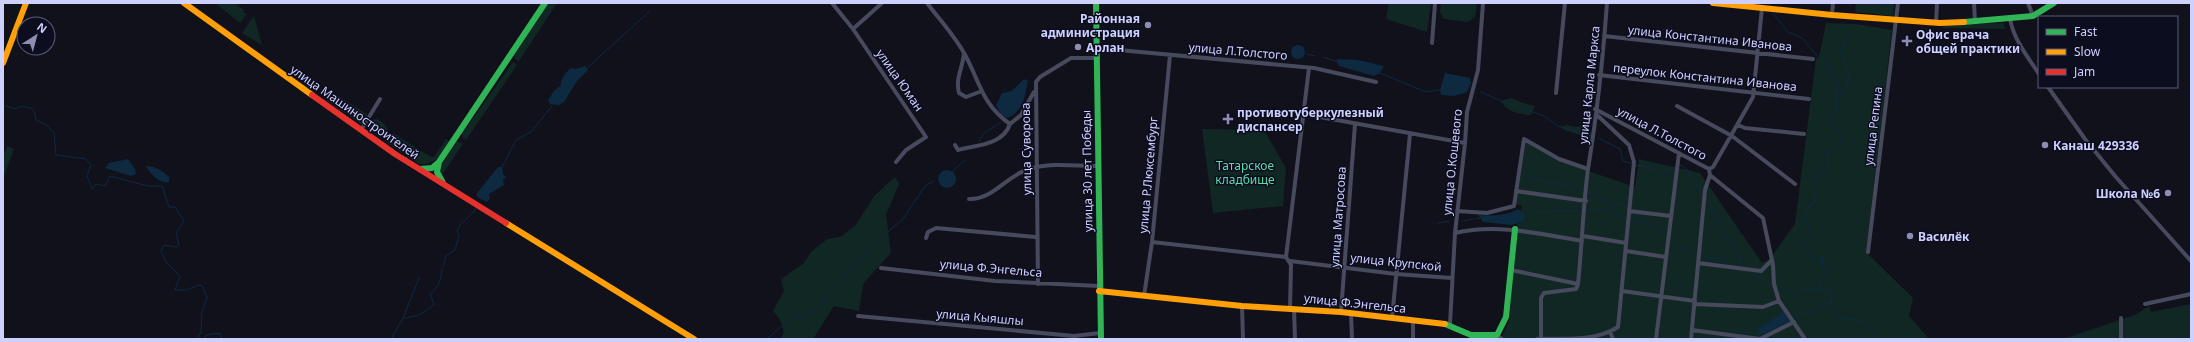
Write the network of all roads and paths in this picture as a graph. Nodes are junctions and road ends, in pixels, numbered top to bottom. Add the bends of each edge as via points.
1 (26, 3) edge
2 (184, 3) edge
3 (545, 3) edge
4 (832, 3) edge
5 (882, 3) edge
6 (928, 3) edge
7 (1096, 3) edge
8 (1435, 3) edge
9 (1483, 3) edge
10 (1565, 3) edge
11 (1607, 3) edge
12 (1714, 3) edge
13 (1833, 3) edge
14 (1898, 3) edge
15 (1937, 3) edge
16 (1974, 3) edge
17 (2028, 3) edge
18 (2054, 3) edge
19 (1762, 8) junction
20 (1832, 15) junction
21 (2033, 16) junction
22 (2010, 19) junction
23 (1897, 21) junction
24 (1936, 22) junction
25 (1975, 22) junction
26 (853, 29) junction
27 (1604, 36) junction
28 (1432, 43) dead end
29 (1097, 48) junction
30 (964, 52) junction
31 (1759, 53) junction
32 (1170, 55) junction
33 (1097, 58) junction
34 (1814, 60) dead end
35 (3, 63) edge
36 (1309, 68) junction
37 (2038, 73) edge
38 (1599, 75) junction
39 (1376, 82) dead end
40 (2049, 88) edge
41 (982, 91) junction
42 (1035, 92) junction
43 (1556, 93) dead end
44 (1754, 93) junction
45 (380, 99) dead end
46 (1809, 99) dead end
47 (1677, 106) dead end
48 (1596, 111) junction
49 (1303, 114) junction
50 (1010, 124) junction
51 (1355, 124) junction
52 (1738, 125) junction
53 (361, 130) junction
54 (1410, 134) junction
55 (1804, 134) dead end
56 (1732, 136) junction
57 (1465, 143) junction
58 (955, 145) dead end
59 (1679, 153) junction
60 (439, 162) junction
61 (896, 162) dead end
62 (1097, 166) junction
63 (1037, 167) junction
64 (418, 169) junction
65 (1588, 169) junction
66 (1709, 169) junction
67 (1710, 175) junction
68 (1795, 184) dead end
69 (446, 186) junction
70 (1516, 191) junction
71 (969, 199) dead end
72 (1586, 201) junction
73 (1457, 211) junction
74 (1629, 211) junction
75 (1671, 216) junction
76 (1515, 229) junction
77 (1455, 233) junction
78 (1583, 236) junction
79 (1036, 237) junction
80 (926, 238) dead end
81 (1582, 241) junction
82 (1152, 242) junction
83 (1626, 243) junction
84 (1626, 251) junction
85 (1868, 252) dead end
86 (1666, 256) junction
87 (1286, 257) junction
88 (1772, 260) junction
89 (1290, 261) junction
90 (2191, 261) edge
91 (1698, 263) junction
92 (1345, 267) junction
93 (881, 268) dead end
94 (1511, 270) junction
95 (1396, 274) junction
96 (1452, 278) junction
97 (1038, 284) junction
98 (1578, 284) junction
99 (1099, 288) junction
100 (1622, 291) junction
101 (2191, 294) edge
102 (1144, 296) junction
103 (1661, 296) junction
104 (1779, 301) junction
105 (1694, 302) junction
106 (2145, 304) dead end
107 (1242, 306) junction
108 (1292, 308) junction
109 (1341, 312) junction
110 (1352, 313) junction
111 (858, 316) dead end
112 (1392, 318) junction
113 (2121, 318) dead end
114 (1414, 320) junction
115 (1794, 322) junction
116 (1450, 324) junction
117 (1692, 330) junction
118 (1610, 332) junction
119 (1101, 336) edge
120 (1478, 337) edge
121 (1500, 337) edge
122 (694, 339) edge
123 (1243, 339) edge
124 (1295, 339) edge
125 (1352, 339) edge
126 (1413, 339) edge
127 (1536, 339) edge
128 (1541, 339) edge
129 (1613, 339) edge
130 (1656, 339) edge
131 (1691, 339) edge
132 (1805, 339) edge
133 (2121, 339) edge

1 - 35 main road
2 - 53 main road, улица Машиностроителей
3 - 60 main road
4 - 26 street, улица Юман
5 - 26 street
6 - 30 street
7 - 29 main road, улица 30 лет Победы
8 - 28 street
9 - 57 street, улица О.Кошевого via 1478,70 1467,112
10 - 43 street
11 - 27 street, улица Карла Маркса
12 - 19 main road
13 - 20 street
14 - 23 street, улица Репина
15 - 24 street
16 - 25 street
17 - 21 street
18 - 21 main road
19 - 20 main road
19 - 31 street
20 - 23 main road
21 - 22 main road
22 - 25 main road
22 - 37 street via 2012,31
23 - 24 main road
23 - 85 street, улица Репина
24 - 25 main road
26 - 61 street, улица Юман via 926,137 906,150
27 - 31 street, улица Константина Иванова
27 - 38 street, улица Карла Маркса
29 - 32 street, улица Л.Толстого
29 - 33 main road, улица 30 лет Победы
30 - 41 street
30 - 41 street via 957,84 959,93 966,97
31 - 34 street, улица Константина Иванова
31 - 44 street
32 - 36 street, улица Л.Толстого
32 - 82 street, улица Р.Люксембург
33 - 42 street, улица Суворова via 1071,58 1040,76 1036,82
33 - 62 main road, улица 30 лет Победы
36 - 39 street, улица Л.Толстого via 1353,75
36 - 49 street
38 - 44 street, переулок Константина Иванова
38 - 48 street, улица Карла Маркса
40 - 90 street via 2115,176
41 - 50 street via 992,110
42 - 50 street via 1021,115
42 - 63 street, улица Суворова
44 - 46 street, переулок Константина Иванова
44 - 52 street
45 - 53 street
47 - 56 street
48 - 59 street, улица Л.Толстого
48 - 65 street, улица Карла Маркса
48 - 74 street via 1629,145 1634,162
49 - 51 street
49 - 87 street
50 - 58 street via 1007,132 999,140 958,150
51 - 54 street
51 - 92 street, улица Матросова
52 - 55 street via 1745,128
52 - 56 street
53 - 64 main road, улица Машиностроителей
54 - 57 street
54 - 95 street
56 - 66 street via 1713,167
56 - 68 street
57 - 73 street, улица О.Кошевого
59 - 66 street, улица Л.Толстого
59 - 75 street
60 - 64 main road, улица Машиностроителей via 432,168
60 - 69 main road via 438,175
62 - 63 street via 1058,164
62 - 99 main road, улица 30 лет Победы
63 - 71 street via 1020,173 997,190 976,199
63 - 79 street, улица Суворова
64 - 69 main road
65 - 70 street via 1559,159 1524,139
65 - 72 street, улица Карла Маркса
66 - 67 street, улица Л.Толстого
67 - 88 street, улица Л.Толстого via 1763,218
67 - 91 street via 1705,190
69 - 122 main road
70 - 72 street
70 - 73 street via 1514,206 1487,213
72 - 78 street, улица Карла Маркса
73 - 77 street, улица О.Кошевого
74 - 75 street
74 - 83 street
75 - 86 street
76 - 77 street via 1474,229
76 - 81 street
76 - 94 main road, улица Ф.Энгельса
77 - 96 street, улица О.Кошевого
78 - 81 street, улица Карла Маркса
78 - 83 street
79 - 80 street via 936,228 928,232
79 - 97 street, улица Суворова
81 - 98 street, улица Карла Маркса
82 - 87 street
82 - 102 street, улица Р.Люксембург
83 - 84 street
84 - 86 street
84 - 100 street
86 - 103 street
87 - 89 street
88 - 91 street via 1761,271
88 - 104 street via 1774,284
89 - 92 street, улица Крупской
89 - 108 street
91 - 105 street
92 - 95 street, улица Крупской
92 - 109 street, улица Матросова
93 - 97 street, улица Ф.Энгельса
94 - 98 street
94 - 121 main road, улица Ф.Энгельса via 1506,317
95 - 96 street, улица Крупской
95 - 112 street
96 - 116 street, улица О.Кошевого
97 - 99 street, улица Ф.Энгельса
98 - 128 street via 1576,289 1544,293 1541,298
99 - 102 main road, улица Ф.Энгельса
99 - 119 main road, улица 30 лет Победы
100 - 103 street
100 - 118 street via 1618,327
101 - 106 street
102 - 107 main road, улица Ф.Энгельса
103 - 105 street
103 - 130 street
104 - 105 street via 1763,307
104 - 115 street
105 - 117 street
107 - 108 main road, улица Ф.Энгельса
107 - 123 street
108 - 109 main road, улица Ф.Энгельса
108 - 124 street
109 - 110 main road, улица Ф.Энгельса
110 - 112 main road, улица Ф.Энгельса
110 - 125 street
111 - 119 street, улица Кыяшлы via 1074,336
112 - 114 main road, улица Ф.Энгельса
113 - 133 street
114 - 116 main road, улица Ф.Энгельса
114 - 126 street
115 - 117 street via 1760,339
115 - 132 street
116 - 120 main road, улица Ф.Энгельса
117 - 131 street
118 - 128 street via 1587,338
118 - 129 street
120 - 121 main road, улица Ф.Энгельса
127 - 128 street

